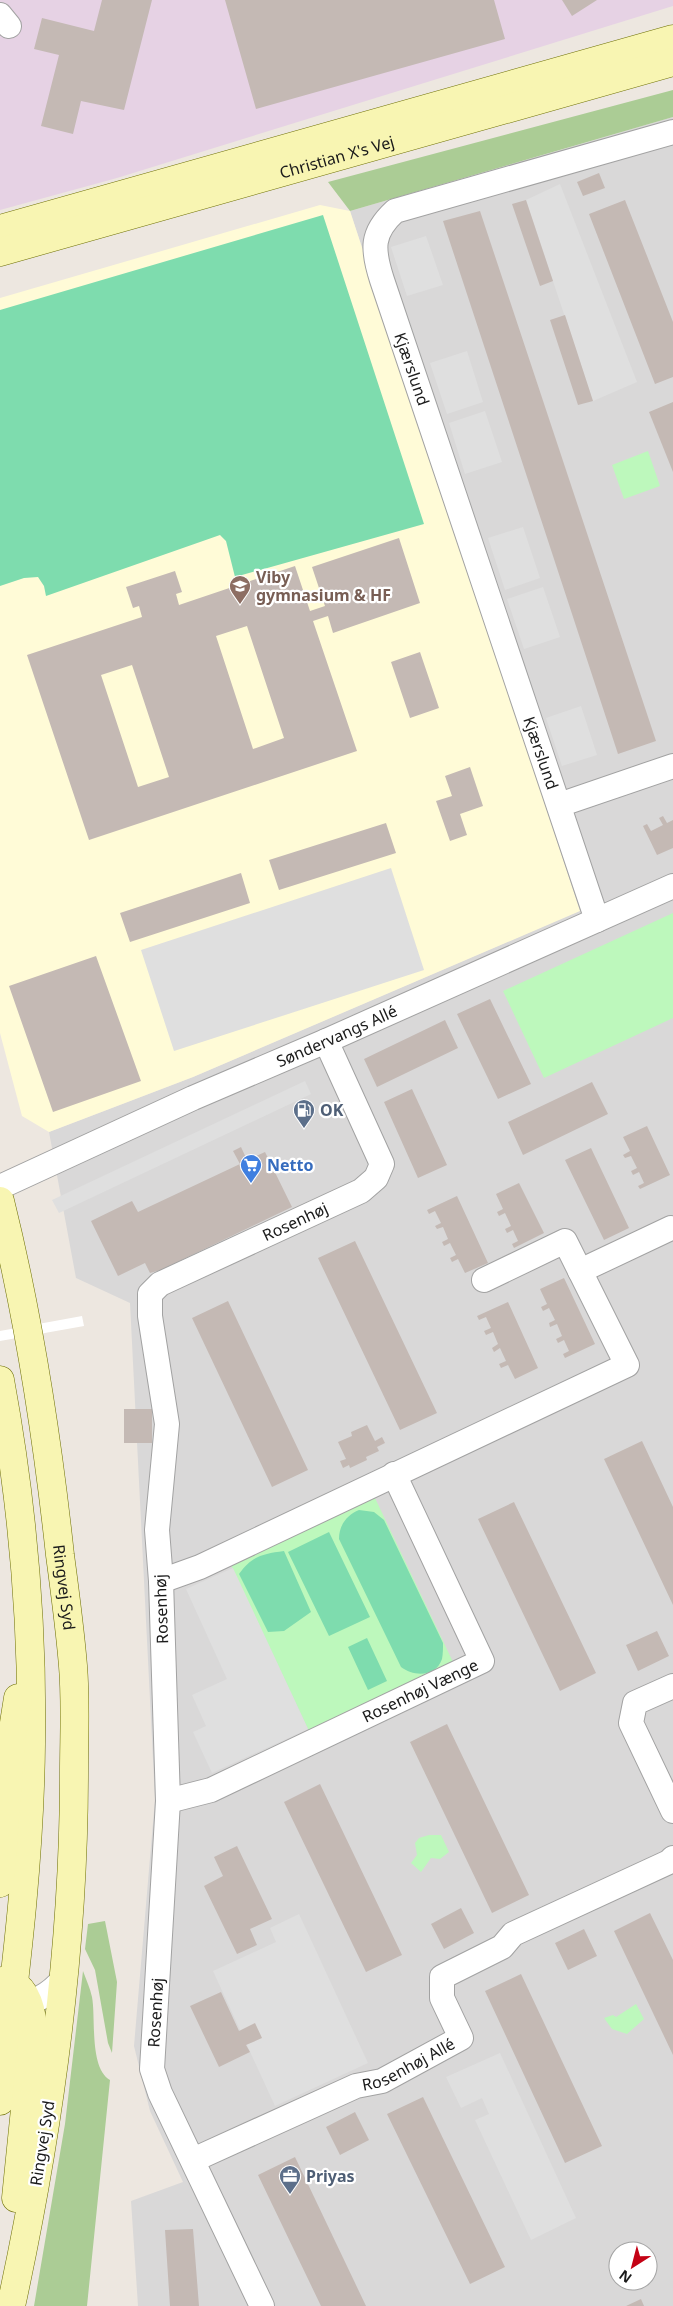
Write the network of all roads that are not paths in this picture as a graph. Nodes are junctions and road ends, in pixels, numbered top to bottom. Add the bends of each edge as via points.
1 (673, 39) edge
2 (673, 62) edge
3 (673, 132) edge
4 (0, 228) edge
5 (0, 252) edge
6 (673, 766) edge
7 (559, 806) junction
8 (673, 886) edge
9 (597, 920) junction
10 (326, 1041) junction
11 (0, 1187) edge
12 (0, 1201) edge
13 (672, 1228) dead end
14 (580, 1271) junction
15 (484, 1280) dead end
16 (0, 1380) edge
17 (394, 1474) junction
18 (161, 1581) junction
19 (29, 1630) junction
20 (673, 1686) edge
21 (168, 1801) junction
22 (673, 1811) edge
23 (673, 1858) edge
24 (0, 1883) edge
25 (64, 1978) junction
26 (11, 1995) edge
27 (2, 2059) edge
28 (0, 2102) edge
29 (193, 2160) junction
30 (3, 2306) edge
31 (11, 2306) edge
32 (262, 2306) edge

1 - 4 main road, Christian X's Vej
2 - 5 main road, Christian X's Vej
3 - 7 street, Kjærslund via 395,210 383,222 374,249 379,272
6 - 7 street, Kjærslund
7 - 9 street, Kjærslund
8 - 9 street, Søndervangs Allé
9 - 10 street, Søndervangs Allé
10 - 11 street, Søndervangs Allé
10 - 18 street, Rosenhøj via 382,1164 376,1178 362,1191 160,1284 150,1294 150,1316 167,1424 157,1530
12 - 25 main road, Ringvej Syd via 28,1326 47,1436 73,1668 74,1842
13 - 14 street
14 - 15 street via 566,1241
14 - 17 street via 627,1365
16 - 19 main road via 17,1497
17 - 18 street via 200,1567
17 - 21 street, Rosenhøj Vænge via 482,1661 211,1790
18 - 21 street, Rosenhøj
19 - 24 main road via 10,1742
19 - 26 main road via 31,1744 28,1818
20 - 22 street via 635,1704 631,1723
21 - 29 street, Rosenhøj via 152,2069 160,2093
23 - 29 street, Rosenhøj Allé via 513,1934 502,1948 442,1977 442,1998 461,2038 382,2080 356,2086
25 - 26 street via 43,1997
25 - 31 main road, Ringvej Syd via 49,2101
26 - 27 main road
26 - 30 main road via 33,2030
27 - 28 main road
29 - 32 street, Rosenhøj

